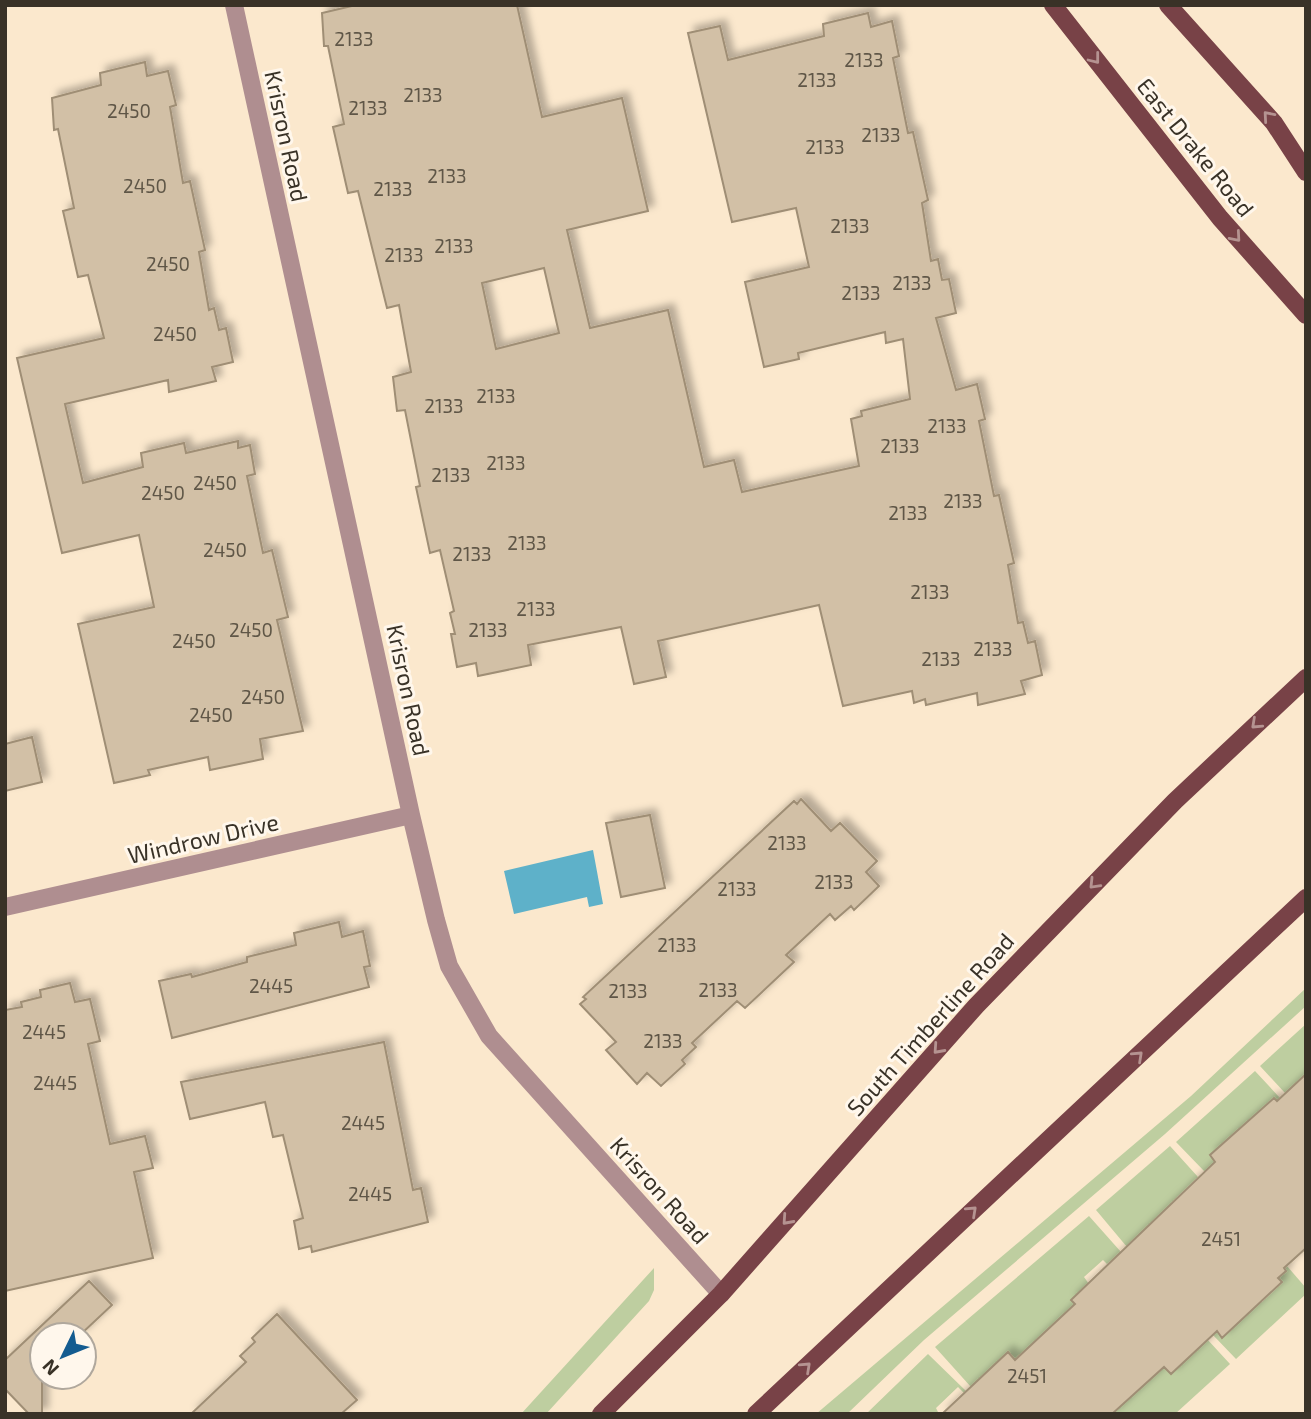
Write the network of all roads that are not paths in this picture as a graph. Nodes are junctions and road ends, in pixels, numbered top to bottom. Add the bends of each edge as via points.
1 (234, 5) edge
2 (1053, 5) edge
3 (1168, 5) edge
4 (1306, 173) edge
5 (1306, 315) edge
6 (1306, 678) edge
7 (411, 816) junction
8 (1306, 898) edge
9 (5, 907) edge
10 (721, 1294) junction
11 (601, 1414) edge
12 (756, 1414) edge

1 - 7 street, Krisron Road
2 -> 5 main road, East Drake Road via 1220,218
4 -> 3 main road via 1274,123
6 -> 10 main road, South Timberline Road via 1175,801 976,1006
7 - 9 street, Windrow Drive
7 - 10 street, Krisron Road via 449,966 489,1036
12 -> 8 main road
10 - 11 main road, South Timberline Road

